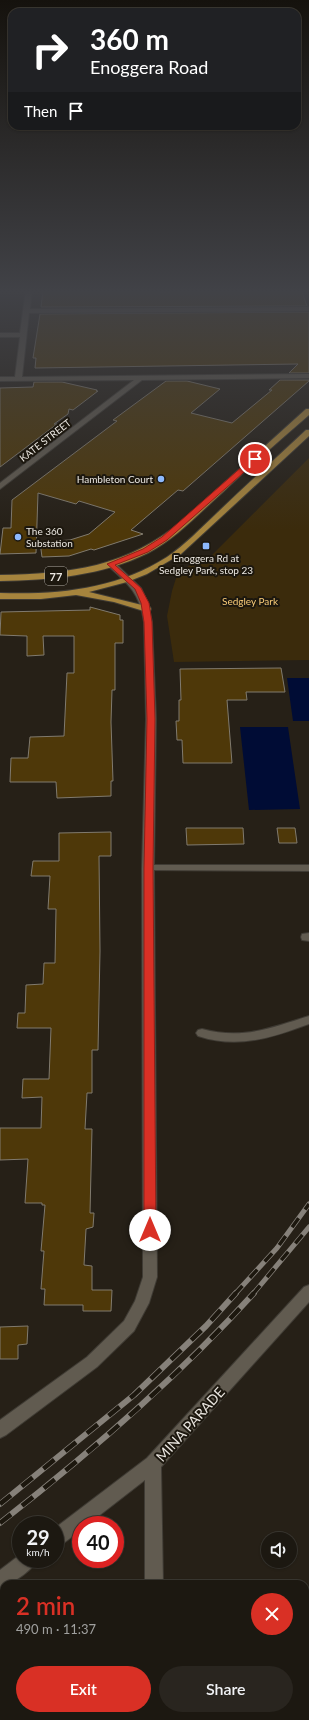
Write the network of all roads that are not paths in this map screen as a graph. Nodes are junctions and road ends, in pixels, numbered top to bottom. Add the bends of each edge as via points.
1 (19, 369) edge
2 (309, 376) edge
3 (139, 378) junction
4 (0, 379) edge
5 (18, 379) junction
6 (309, 411) edge
7 (309, 432) edge
8 (0, 487) edge
9 (111, 564) junction
10 (0, 578) edge
11 (128, 579) junction
12 (75, 592) junction
13 (0, 596) edge
14 (146, 609) junction
15 (148, 868) junction
16 (309, 868) edge
17 (309, 1020) edge
18 (202, 1033) dead end
19 (309, 1292) edge
20 (0, 1430) edge
21 (153, 1464) junction
22 (64, 1532) edge
23 (18, 1568) edge
24 (3, 1580) edge
25 (154, 1580) edge

1 - 5 street
2 - 3 street
3 - 5 street
3 - 8 street, KATE STREET
4 - 5 street
6 - 9 main road, 77 via 175,531 145,550
7 - 11 main road, 77 via 180,551 163,563
9 - 10 main road, 77 via 48,576
9 - 11 street
11 - 12 main road, 77
11 - 14 street via 140,592
12 - 13 main road, 77
12 - 14 main road via 109,598
14 - 15 street via 151,719
15 - 16 lane via 246,872
15 - 20 street via 150,1278 142,1303 129,1326 92,1362
17 - 18 lane via 288,1028 244,1038
19 - 21 street, MINA PARADE
21 - 22 street, MINA PARADE
21 - 25 street
23 - 24 street

